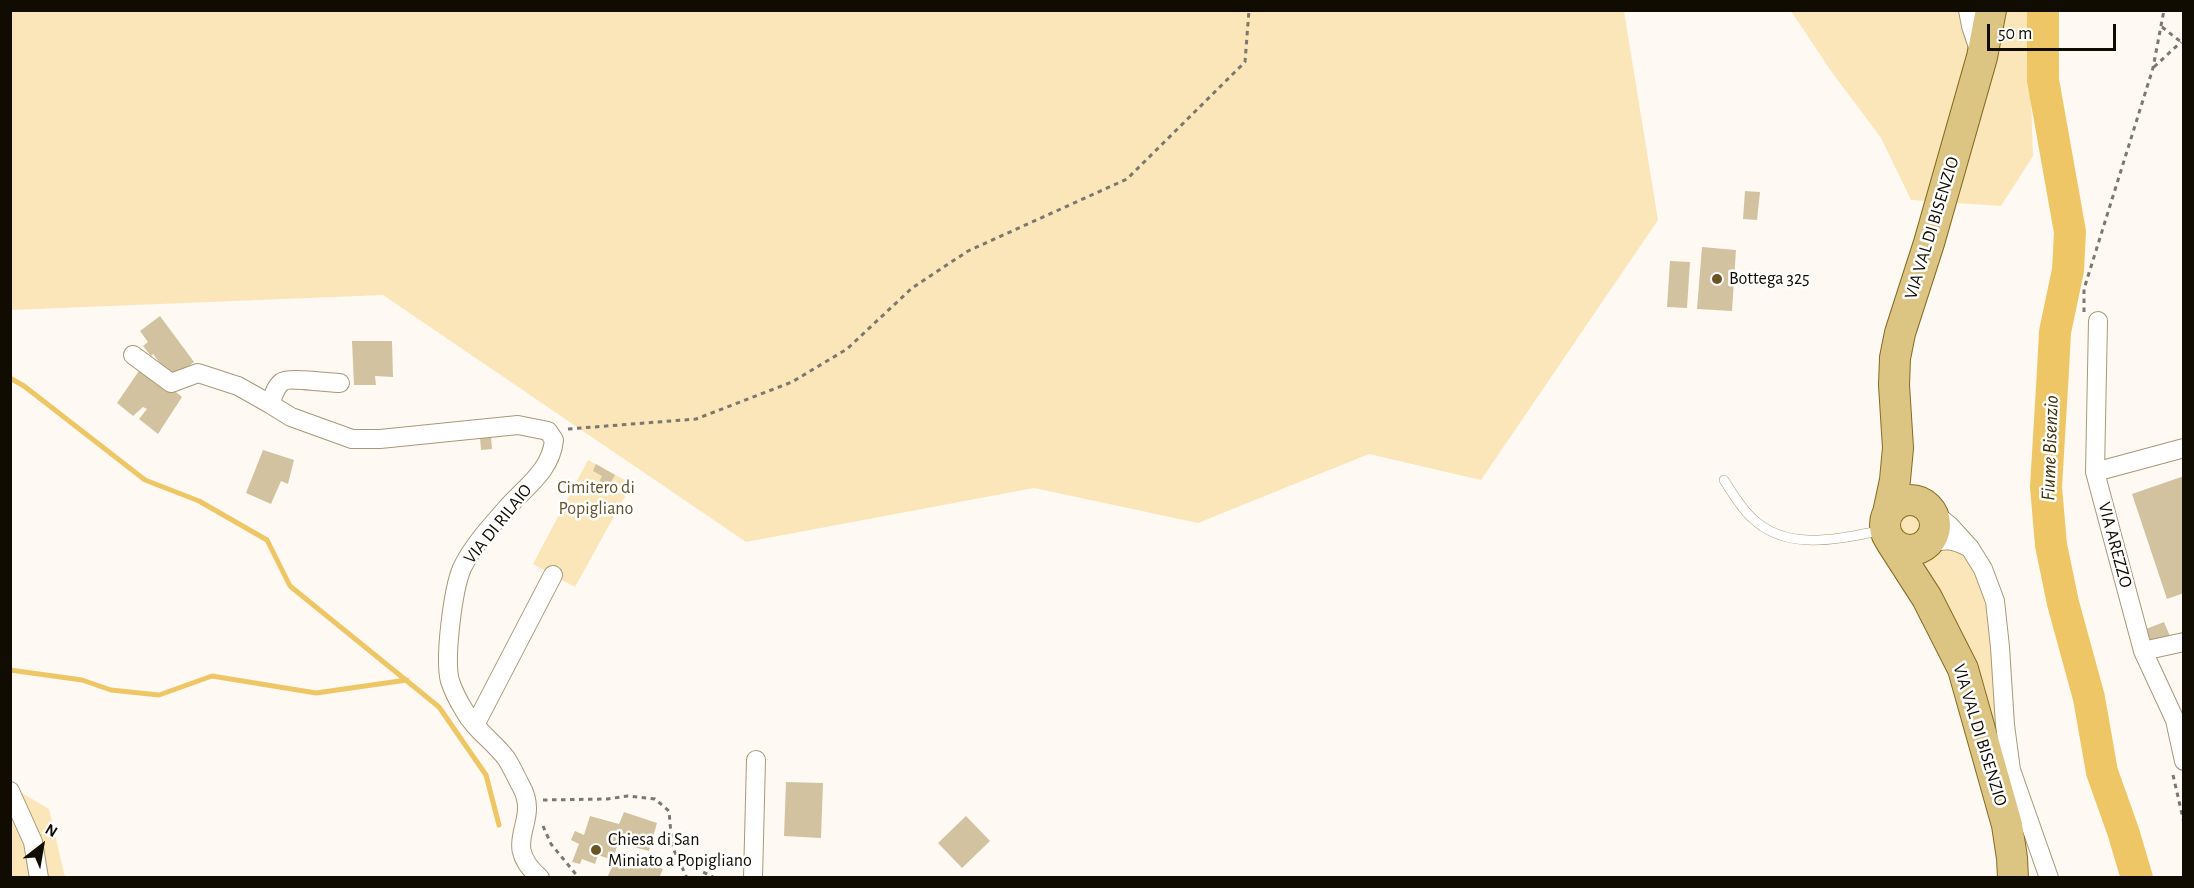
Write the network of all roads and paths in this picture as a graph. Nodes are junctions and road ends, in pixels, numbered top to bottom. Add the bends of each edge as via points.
1 (1249, 10) edge
2 (1968, 10) edge
3 (1991, 10) edge
4 (2164, 10) edge
5 (2162, 27) junction
6 (2182, 41) edge
7 (1982, 57) junction
8 (2153, 68) junction
9 (2091, 316) joint
10 (133, 355) dead end
11 (340, 383) dead end
12 (270, 404) junction
13 (548, 431) junction
14 (1898, 448) junction
15 (2184, 448) edge
16 (2095, 472) junction
17 (1724, 480) dead end
18 (1929, 508) junction
19 (1888, 528) junction
20 (1926, 545) junction
21 (1970, 548) junction
22 (553, 575) dead end
23 (1927, 598) junction
24 (2184, 642) edge
25 (2143, 651) junction
26 (475, 725) junction
27 (756, 760) dead end
28 (2178, 765) edge
29 (10, 791) edge
30 (528, 805) junction
31 (2184, 823) edge
32 (679, 860) junction
33 (530, 874) edge
34 (39, 878) edge
35 (579, 878) edge
36 (687, 878) edge
37 (714, 878) edge
38 (753, 878) edge
39 (2013, 878) edge
40 (2049, 878) edge

1 - 13 path via 1245,62 1127,179 968,251 912,288 848,349 792,382 696,419
2 - 7 street
3 - 7 main road, VIA VAL DI BISENZIO
4 - 5 path
5 - 6 path
5 - 8 path
6 - 8 path
7 - 14 main road, VIA VAL DI BISENZIO via 1900,333 1894,385
8 - 9 path via 2084,289
9 - 16 street, VIA AREZZO
10 - 12 street via 171,384 198,373 238,386
11 - 12 street via 289,379 276,389
12 - 13 street via 291,417 352,439 518,424
13 - 26 street, VIA DI RILAIO via 554,440 545,468 481,539 462,567 457,585 449,641 450,680
14 - 18 main road
14 - 19 main road
15 - 16 street
16 - 25 street, VIA AREZZO
17 - 19 lane via 1751,518 1772,534 1830,540
18 - 19 main road via 1913,499 1900,501 1890,508
18 - 20 main road via 1936,523 1934,536
18 - 21 street
19 - 20 main road via 1900,548 1910,551
19 - 23 main road
20 - 21 street via 1945,539
20 - 23 main road via 1919,560 1919,572
21 - 40 street via 1995,601 2011,770
22 - 26 street
23 - 39 main road, VIA VAL DI BISENZIO via 1963,669 2007,825
24 - 25 street
25 - 28 street, VIA AREZZO via 2175,720
26 - 30 street, VIA DI RILAIO via 505,758
27 - 38 street
28 - 31 path
29 - 34 street via 33,842
30 - 32 path via 560,798 655,799 669,811 670,839
30 - 33 street via 520,838 522,857
30 - 35 path via 551,844
32 - 36 path
32 - 37 path

